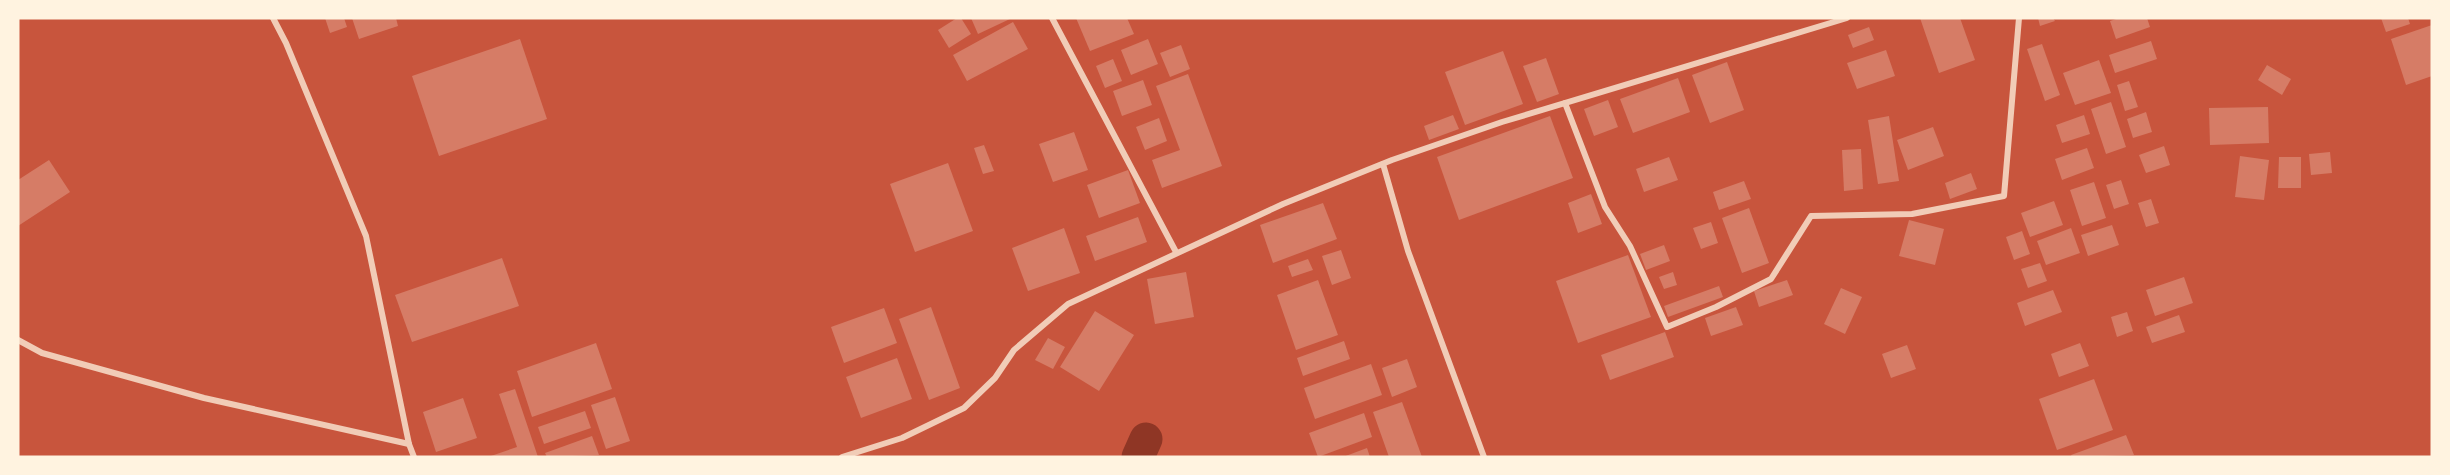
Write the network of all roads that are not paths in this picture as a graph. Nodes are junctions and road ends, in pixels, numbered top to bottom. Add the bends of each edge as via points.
1 (273, 18) edge
2 (1052, 18) edge
3 (1847, 18) edge
4 (2019, 18) edge
5 (1565, 103) junction
6 (1383, 164) junction
7 (1176, 252) junction
8 (18, 340) edge
9 (409, 444) junction
10 (414, 457) edge
11 (842, 457) edge
12 (1484, 457) edge

1 - 9 street via 366,236
2 - 7 street
3 - 5 street
4 - 5 street via 2004,196 1912,214 1811,216 1771,279 1667,327 1630,246 1605,207
5 - 6 street
6 - 7 street
6 - 12 street via 1408,251
7 - 11 street via 1068,304 1014,350 995,378 964,408 902,438
8 - 9 street via 42,353 204,398
9 - 10 street

